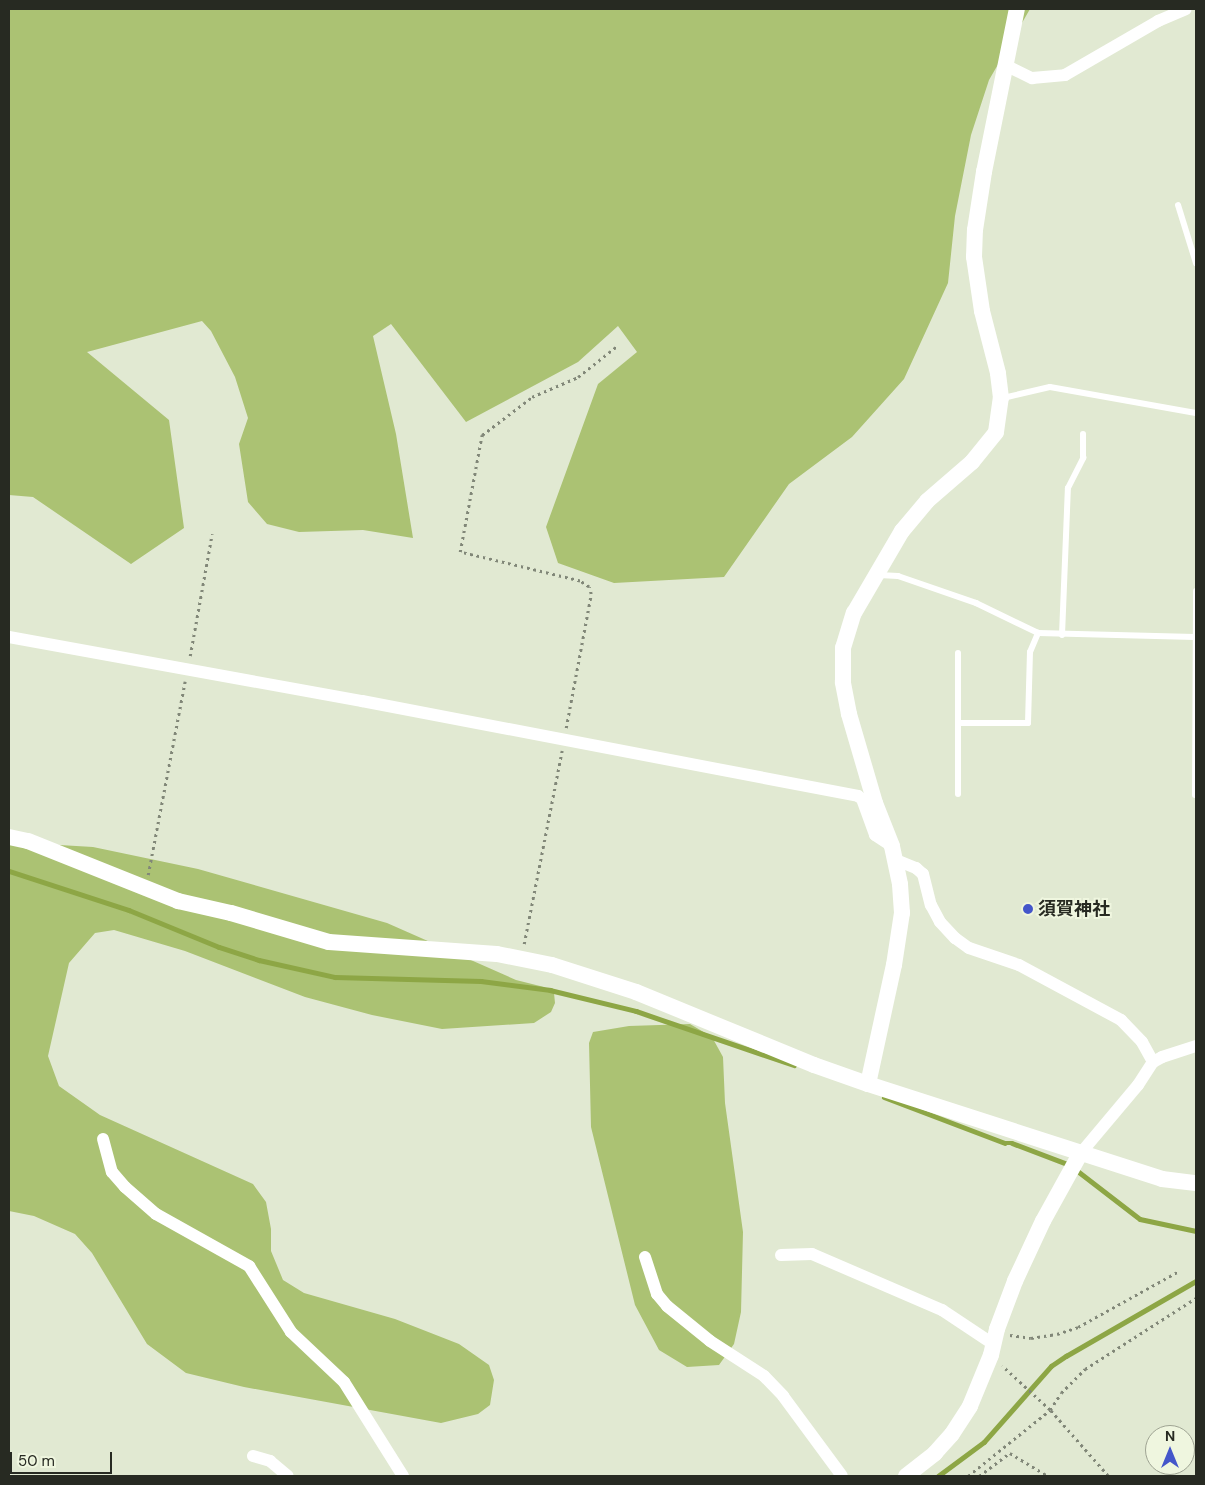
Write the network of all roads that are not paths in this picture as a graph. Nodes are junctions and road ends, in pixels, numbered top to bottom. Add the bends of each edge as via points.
1 (1017, 9) edge
2 (1186, 9) edge
3 (1007, 66) junction
4 (1178, 205) dead end
5 (1196, 263) edge
6 (1001, 398) junction
7 (1196, 413) edge
8 (1083, 434) dead end
9 (875, 575) junction
10 (1196, 591) edge
11 (1038, 634) junction
12 (1062, 635) junction
13 (9, 637) edge
14 (1195, 637) junction
15 (958, 653) dead end
16 (1196, 681) edge
17 (958, 722) junction
18 (958, 794) dead end
19 (1195, 795) dead end
20 (9, 837) edge
21 (894, 853) junction
22 (1196, 1046) edge
23 (1153, 1062) junction
24 (868, 1084) junction
25 (103, 1140) dead end
26 (1080, 1154) junction
27 (1196, 1183) edge
28 (782, 1255) dead end
29 (645, 1257) dead end
30 (994, 1339) junction
31 (253, 1456) dead end
32 (288, 1476) edge
33 (402, 1476) edge
34 (842, 1476) edge
35 (906, 1476) edge

1 - 3 street
2 - 3 street via 1158,21 1065,75 1032,78
3 - 6 street via 977,210 974,258
4 - 5 lane
6 - 7 lane via 1050,387
6 - 9 street via 996,432 988,445 927,501 902,530
8 - 12 lane via 1083,458 1068,488
9 - 11 lane via 898,576 976,603
9 - 21 street via 854,613 843,648 843,682 875,803
10 - 14 lane
11 - 12 lane
11 - 17 lane via 1030,652 1028,722
12 - 14 lane
13 - 21 street via 858,796 875,835
14 - 16 lane
15 - 17 lane
16 - 19 lane
17 - 18 lane
20 - 24 street via 36,844 178,901 330,942 497,954 552,964 636,992
21 - 23 street via 922,874 931,905 940,922 955,938 969,948 1019,965 1121,1020 1142,1042
21 - 24 street via 902,913
22 - 23 street
23 - 26 street via 1138,1085
24 - 26 street
25 - 33 street via 112,1172 156,1214 249,1266 291,1332 344,1382
26 - 27 street via 1162,1178
26 - 30 street via 1015,1281
28 - 30 street via 812,1254 942,1310
29 - 34 street via 657,1294 667,1306 710,1341 764,1376 783,1396
30 - 35 street via 970,1406 935,1453
31 - 32 street via 270,1461

